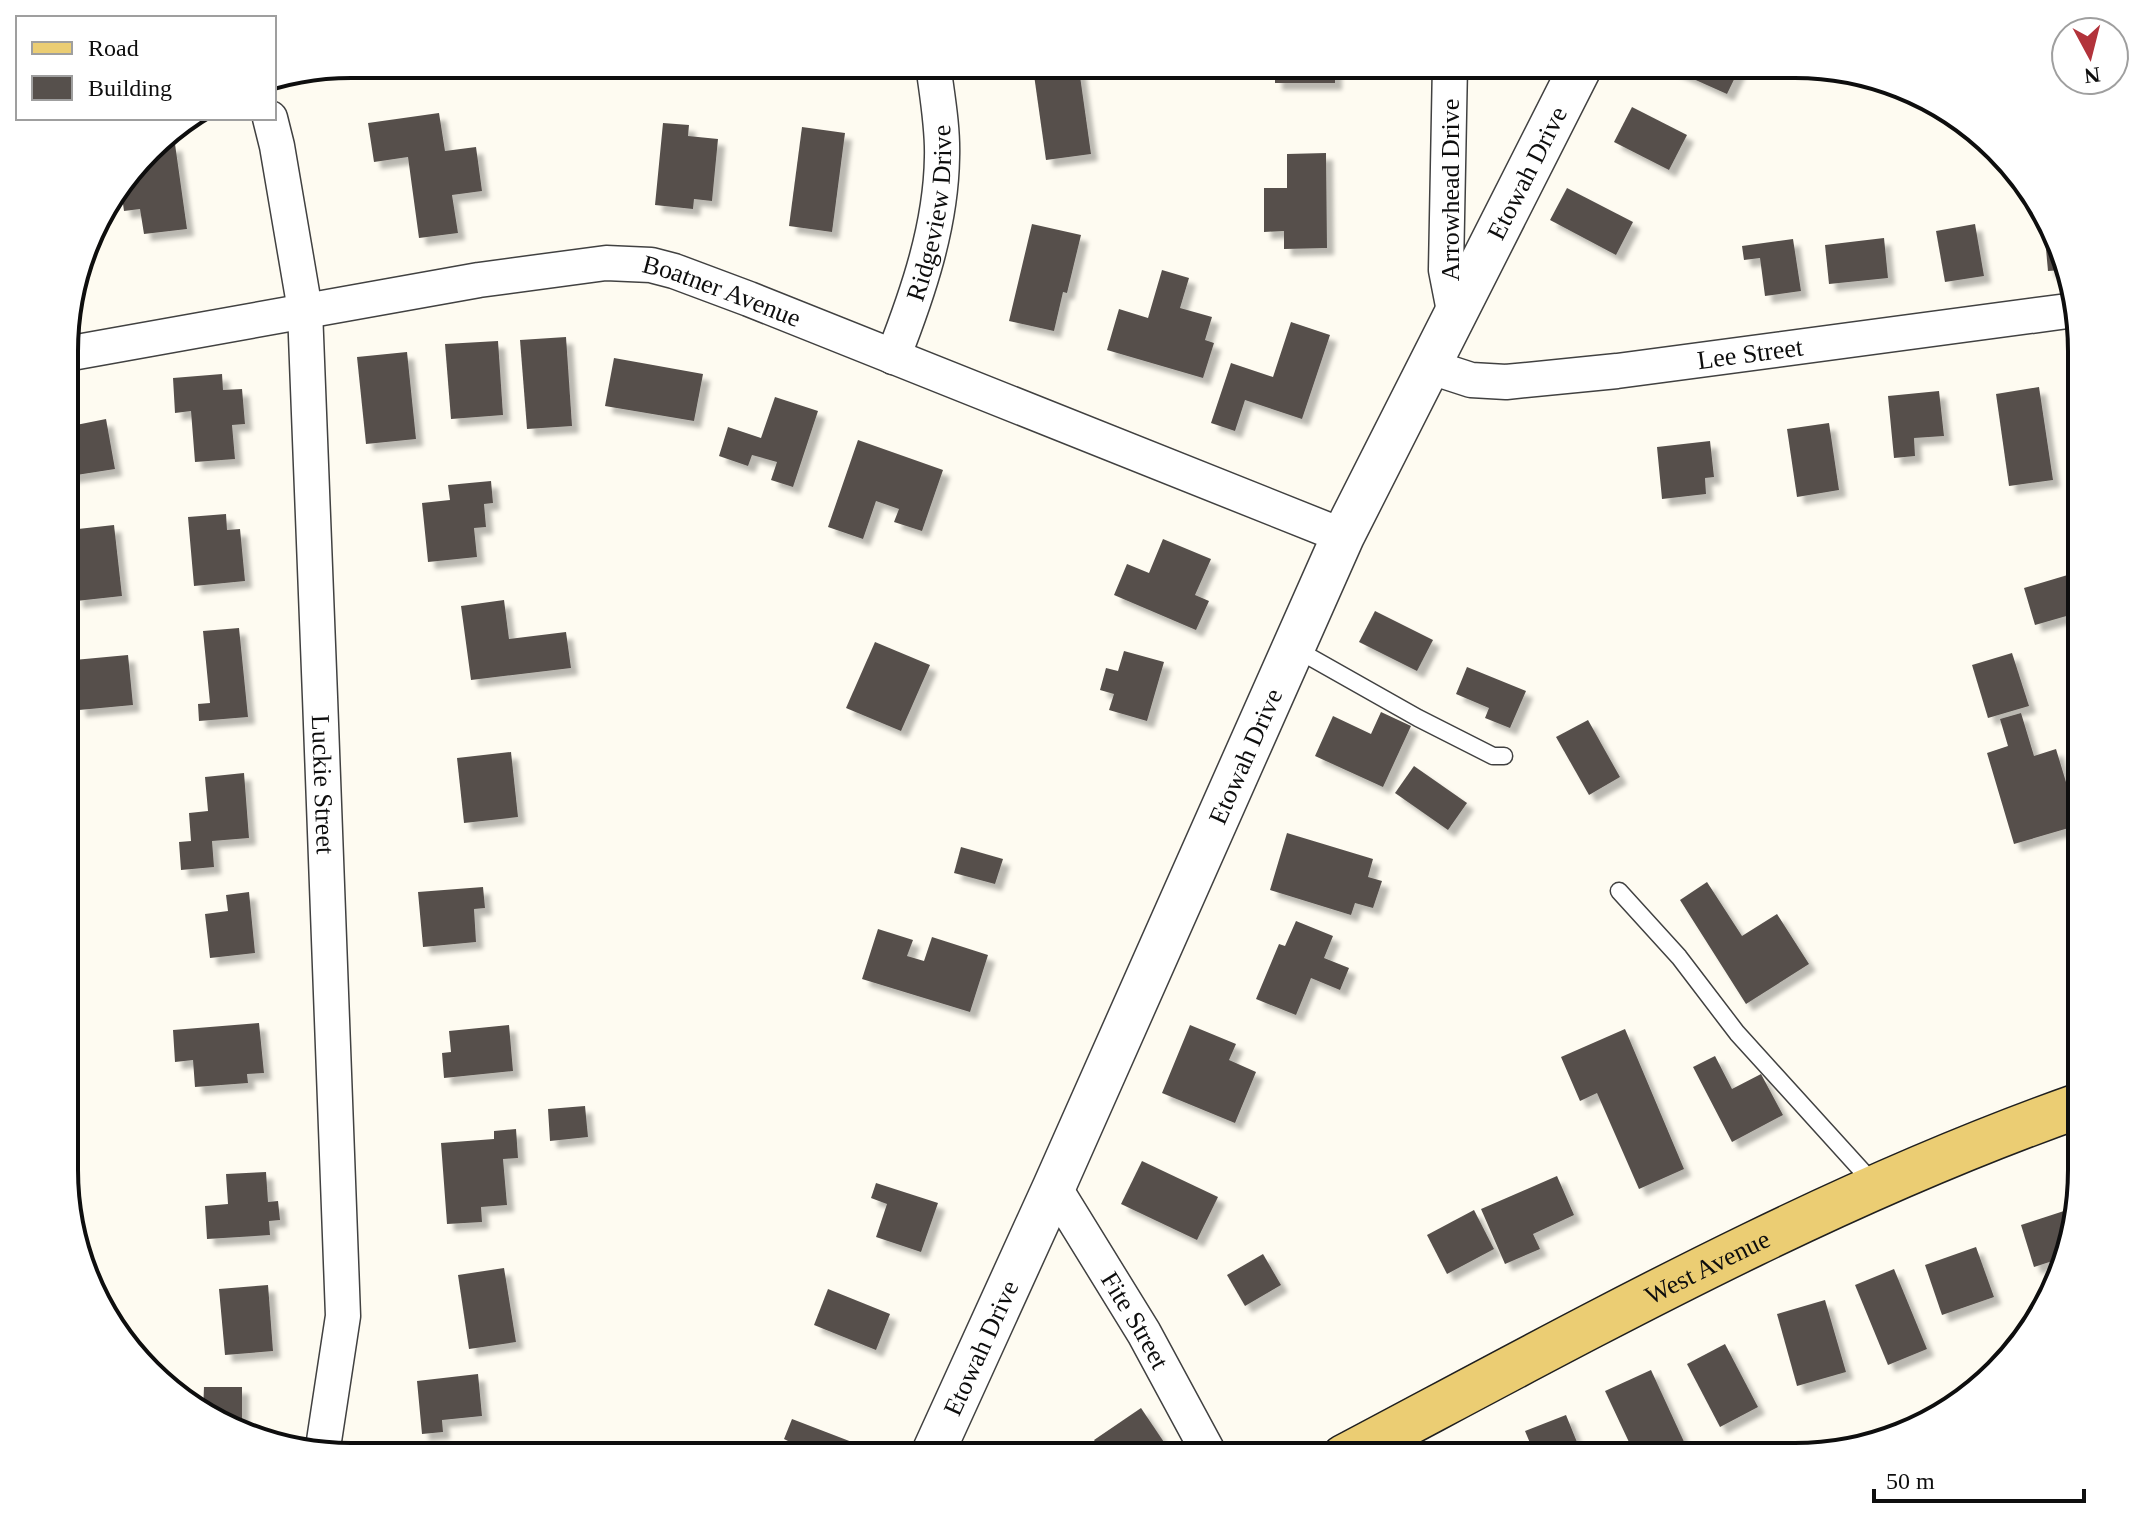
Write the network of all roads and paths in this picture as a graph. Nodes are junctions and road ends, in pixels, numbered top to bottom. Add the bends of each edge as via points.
1 (935, 78) edge
2 (1450, 79) edge
3 (1575, 79) edge
4 (270, 120) edge
5 (305, 310) junction
6 (2065, 311) edge
7 (1455, 316) junction
8 (78, 352) edge
9 (893, 357) junction
10 (1428, 366) junction
11 (1343, 536) junction
12 (1293, 647) junction
13 (1504, 756) dead end
14 (1619, 891) dead end
15 (2067, 1110) edge
16 (1054, 1187) junction
17 (1877, 1189) junction
18 (324, 1441) edge
19 (1412, 1441) edge
20 (938, 1442) edge
21 (1203, 1443) edge

1 - 9 street, Ridgeview Drive via 942,145 940,195 920,279
2 - 7 street, Arrowhead Drive via 1446,270
3 - 7 street, Etowah Drive
4 - 5 street, Luckie Street
5 - 8 street, Boatner Avenue
5 - 9 street, Boatner Avenue via 479,280 628,262 674,271
5 - 18 street, Luckie Street via 343,1316
6 - 10 street, Lee Street via 1506,382 1471,380
7 - 10 street, Etowah Drive
9 - 11 street, Boatner Avenue
10 - 11 street, Etowah Drive
11 - 12 street, Etowah Drive
12 - 13 lane via 1418,718 1493,756
12 - 16 street, Etowah Drive
14 - 17 lane
15 - 17 main road, West Avenue
16 - 20 street, Etowah Drive
16 - 21 street, Fite Street via 1144,1333
17 - 19 main road, West Avenue via 1627,1306

